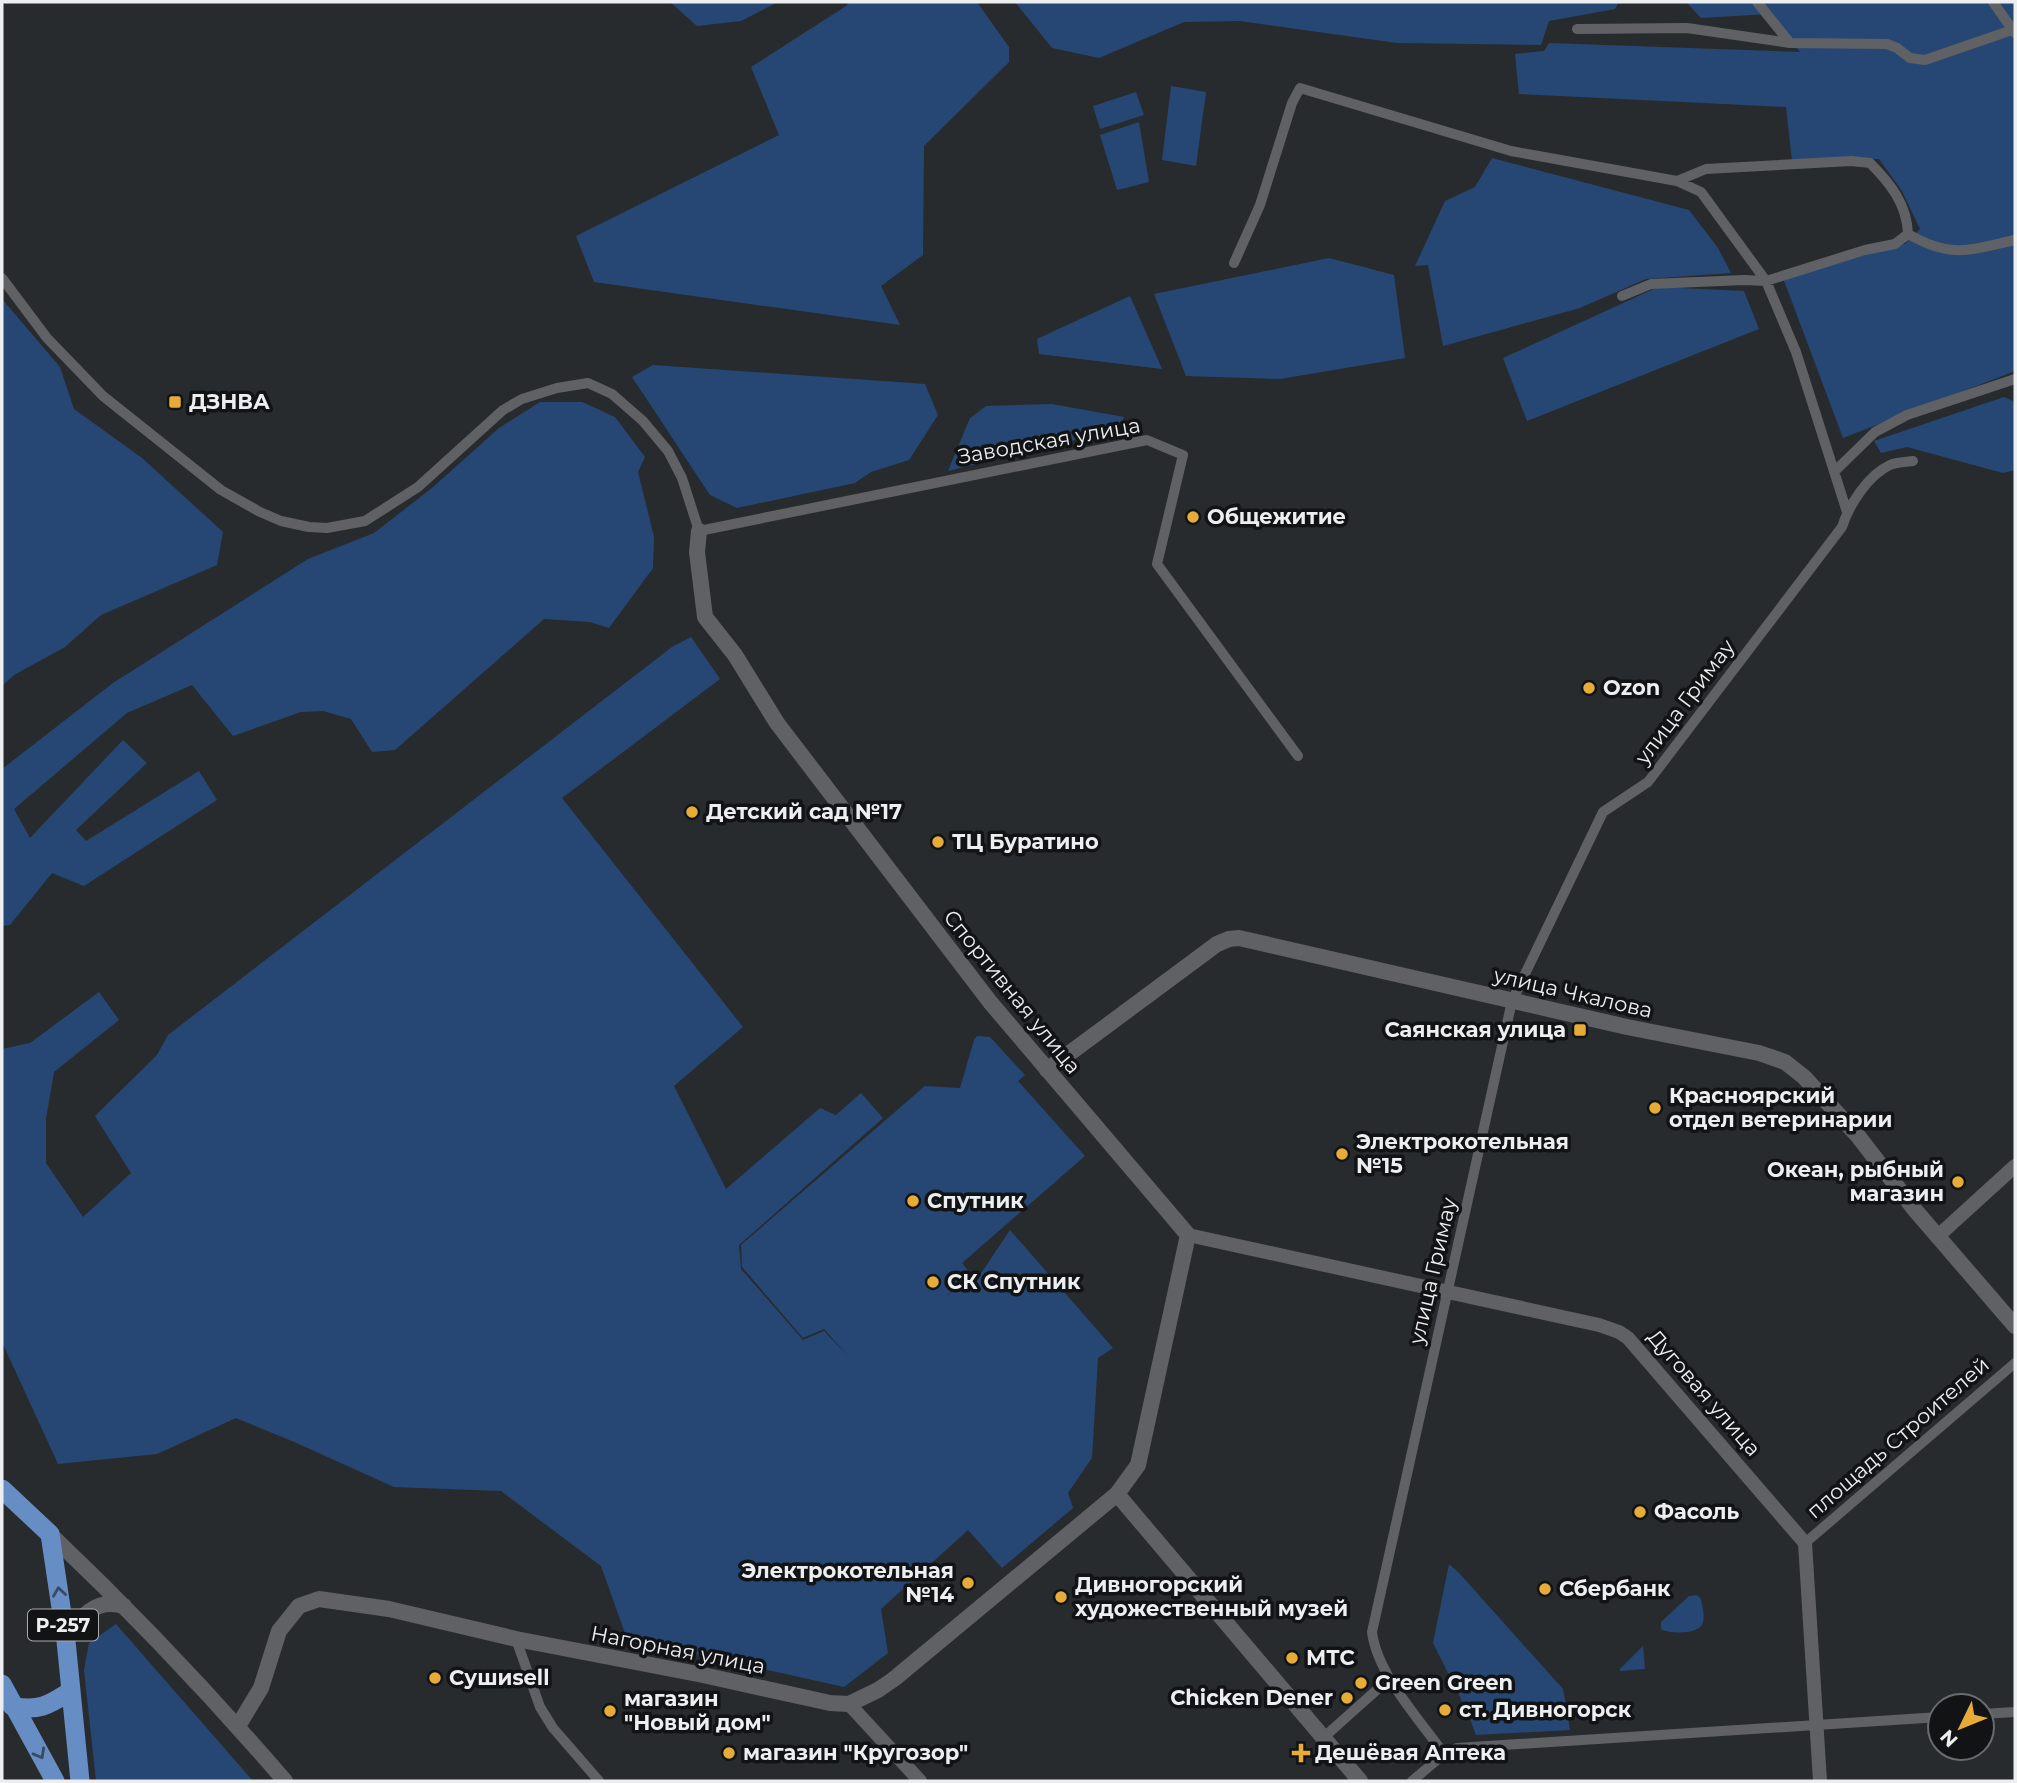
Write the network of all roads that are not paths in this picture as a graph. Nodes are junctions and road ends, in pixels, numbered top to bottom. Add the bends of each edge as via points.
1 (1757, 2) edge
2 (1993, 2) edge
3 (1577, 29) dead end
4 (2015, 30) edge
5 (1790, 43) junction
6 (1677, 181) junction
7 (1908, 234) junction
8 (2015, 240) edge
9 (1234, 263) dead end
10 (2, 278) edge
11 (1766, 281) junction
12 (1622, 296) dead end
13 (2015, 379) edge
14 (1913, 461) dead end
15 (1835, 471) junction
16 (1847, 512) junction
17 (699, 531) junction
18 (1298, 756) dead end
19 (1512, 1001) junction
20 (1046, 1070) junction
21 (2015, 1166) edge
22 (1188, 1235) junction
23 (1937, 1237) junction
24 (1448, 1294) junction
25 (2015, 1326) edge
26 (2015, 1363) edge
27 (2, 1489) edge
28 (1117, 1494) junction
29 (50, 1534) junction
30 (1805, 1543) junction
31 (124, 1606) junction
32 (516, 1639) junction
33 (66, 1641) junction
34 (1390, 1678) junction
35 (2, 1684) edge
36 (71, 1690) junction
37 (849, 1704) junction
38 (12, 1706) junction
39 (2015, 1712) edge
40 (1996, 1713) edge
41 (1926, 1718) edge
42 (238, 1726) junction
43 (1816, 1727) junction
44 (1323, 1738) junction
45 (1444, 1754) junction
46 (55, 1781) edge
47 (80, 1781) edge
48 (285, 1781) edge
49 (599, 1781) edge
50 (920, 1781) edge
51 (1360, 1781) edge
52 (1412, 1781) edge
53 (1820, 1781) edge

1 - 5 street
2 - 4 street
3 - 5 street via 1687,28
4 - 5 street via 1916,61 1887,44
6 - 7 street via 1706,169 1870,163 1898,194
6 - 9 street via 1511,151 1300,88 1260,205
6 - 11 street via 1701,192
7 - 8 street via 1930,246 1961,252
7 - 11 street via 1895,244
10 - 17 street via 47,338 103,396 221,490 281,521 327,528 365,521 418,487 503,410 533,395 587,383 612,394 668,451
11 - 12 street via 1651,284
11 - 15 street via 1796,352
13 - 15 street via 1907,415 1875,432
14 - 16 street, улица Гримау via 1891,464 1871,480
15 - 16 street
16 - 19 street, улица Гримау via 1842,527 1648,782 1603,813
17 - 18 street, Заводская улица via 1147,440 1184,455 1157,564
17 - 20 main road, Спортивная улица via 705,617 835,801
19 - 20 main road, улица Чкалова via 1229,939
19 - 23 main road, улица Чкалова via 1786,1062 1858,1136
19 - 24 street, улица Гримау
20 - 22 main road, Спортивная улица
21 - 23 street
22 - 24 street, Дуговая улица
22 - 28 main road via 1138,1465
23 - 25 main road, улица Чкалова
24 - 30 street, Дуговая улица via 1623,1334
24 - 34 street, улица Гримау via 1372,1632 1374,1647
26 - 30 street, площадь Строителей
27 - 29 highway
28 - 37 main road via 894,1679
28 - 44 main road
29 - 31 main road
33 -> 29 highway, Р-257
30 - 43 street
31 - 33 main road via 109,1602 99,1606 80,1618
31 - 42 main road
32 - 37 main road, Нагорная улица
32 - 42 main road, Нагорная улица via 389,1609 319,1599 299,1606 279,1631 261,1688
32 - 49 street via 540,1707
33 - 36 highway, Р-257
34 - 44 street
34 - 45 street, улица Гримау
35 - 38 highway
36 - 38 highway via 32,1710
36 - 47 highway, Р-257
37 - 50 street
38 -> 46 highway
39 - 40 street
41 - 43 street
42 - 48 main road
43 - 45 street via 1457,1748
43 - 53 street
44 - 51 main road
45 - 52 street

